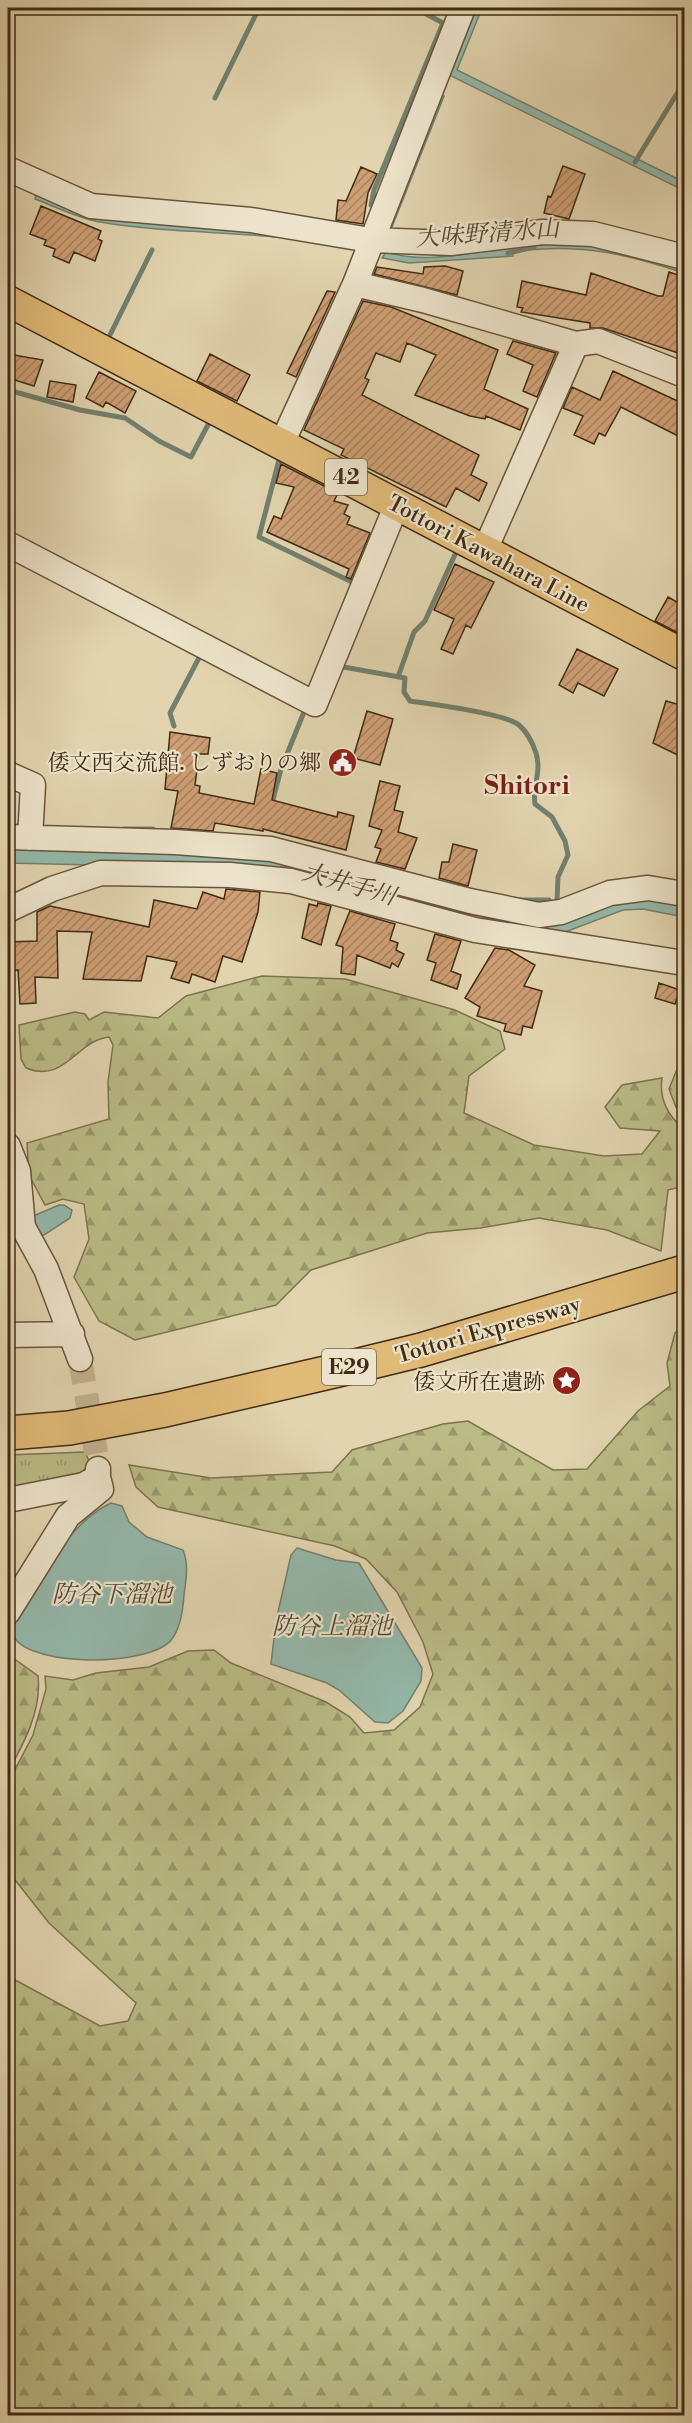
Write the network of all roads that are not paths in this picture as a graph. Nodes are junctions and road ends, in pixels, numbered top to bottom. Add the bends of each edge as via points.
1 (463, 8) edge
2 (8, 169) edge
3 (370, 240) junction
4 (684, 257) edge
5 (354, 284) junction
6 (8, 301) edge
7 (576, 344) junction
8 (684, 375) edge
9 (282, 443) junction
10 (397, 504) junction
11 (8, 544) edge
12 (484, 552) junction
13 (684, 655) edge
14 (8, 774) edge
15 (19, 838) edge
16 (684, 894) edge
17 (8, 910) edge
18 (684, 963) edge
19 (8, 1146) edge
20 (684, 1272) edge
21 (684, 1286) edge
22 (72, 1334) junction
23 (8, 1335) edge
24 (80, 1359) tunnel mouth
25 (8, 1434) edge
26 (8, 1445) edge
27 (8, 1500) edge
28 (8, 1612) edge

1 - 3 street
2 - 3 street via 91,206 251,220
3 - 4 street via 451,243 543,232 593,234
3 - 5 street
5 - 7 street
5 - 9 street
6 - 9 main road, Tottori Kawahara Line / 42
7 - 8 street via 598,341
7 - 12 street
9 - 10 main road, Tottori Kawahara Line / 42
10 - 11 street via 315,704
10 - 12 main road, Tottori Kawahara Line / 42
12 - 13 main road, Tottori Kawahara Line / 42
14 - 15 street via 33,785
15 - 16 street via 271,849 470,902 539,915 561,912 610,893 648,888
17 - 18 street via 52,889 100,873 230,875 291,882 475,930
19 - 22 street via 18,1171 23,1227 46,1269
20 - 25 highway, Tottori Expressway / E29 via 347,1368 155,1412 69,1428
21 - 26 highway, Tottori Expressway / E29 via 285,1399 71,1440
22 - 23 street
22 - 24 street
27 - 28 street via 84,1485 98,1470 101,1489 68,1516

